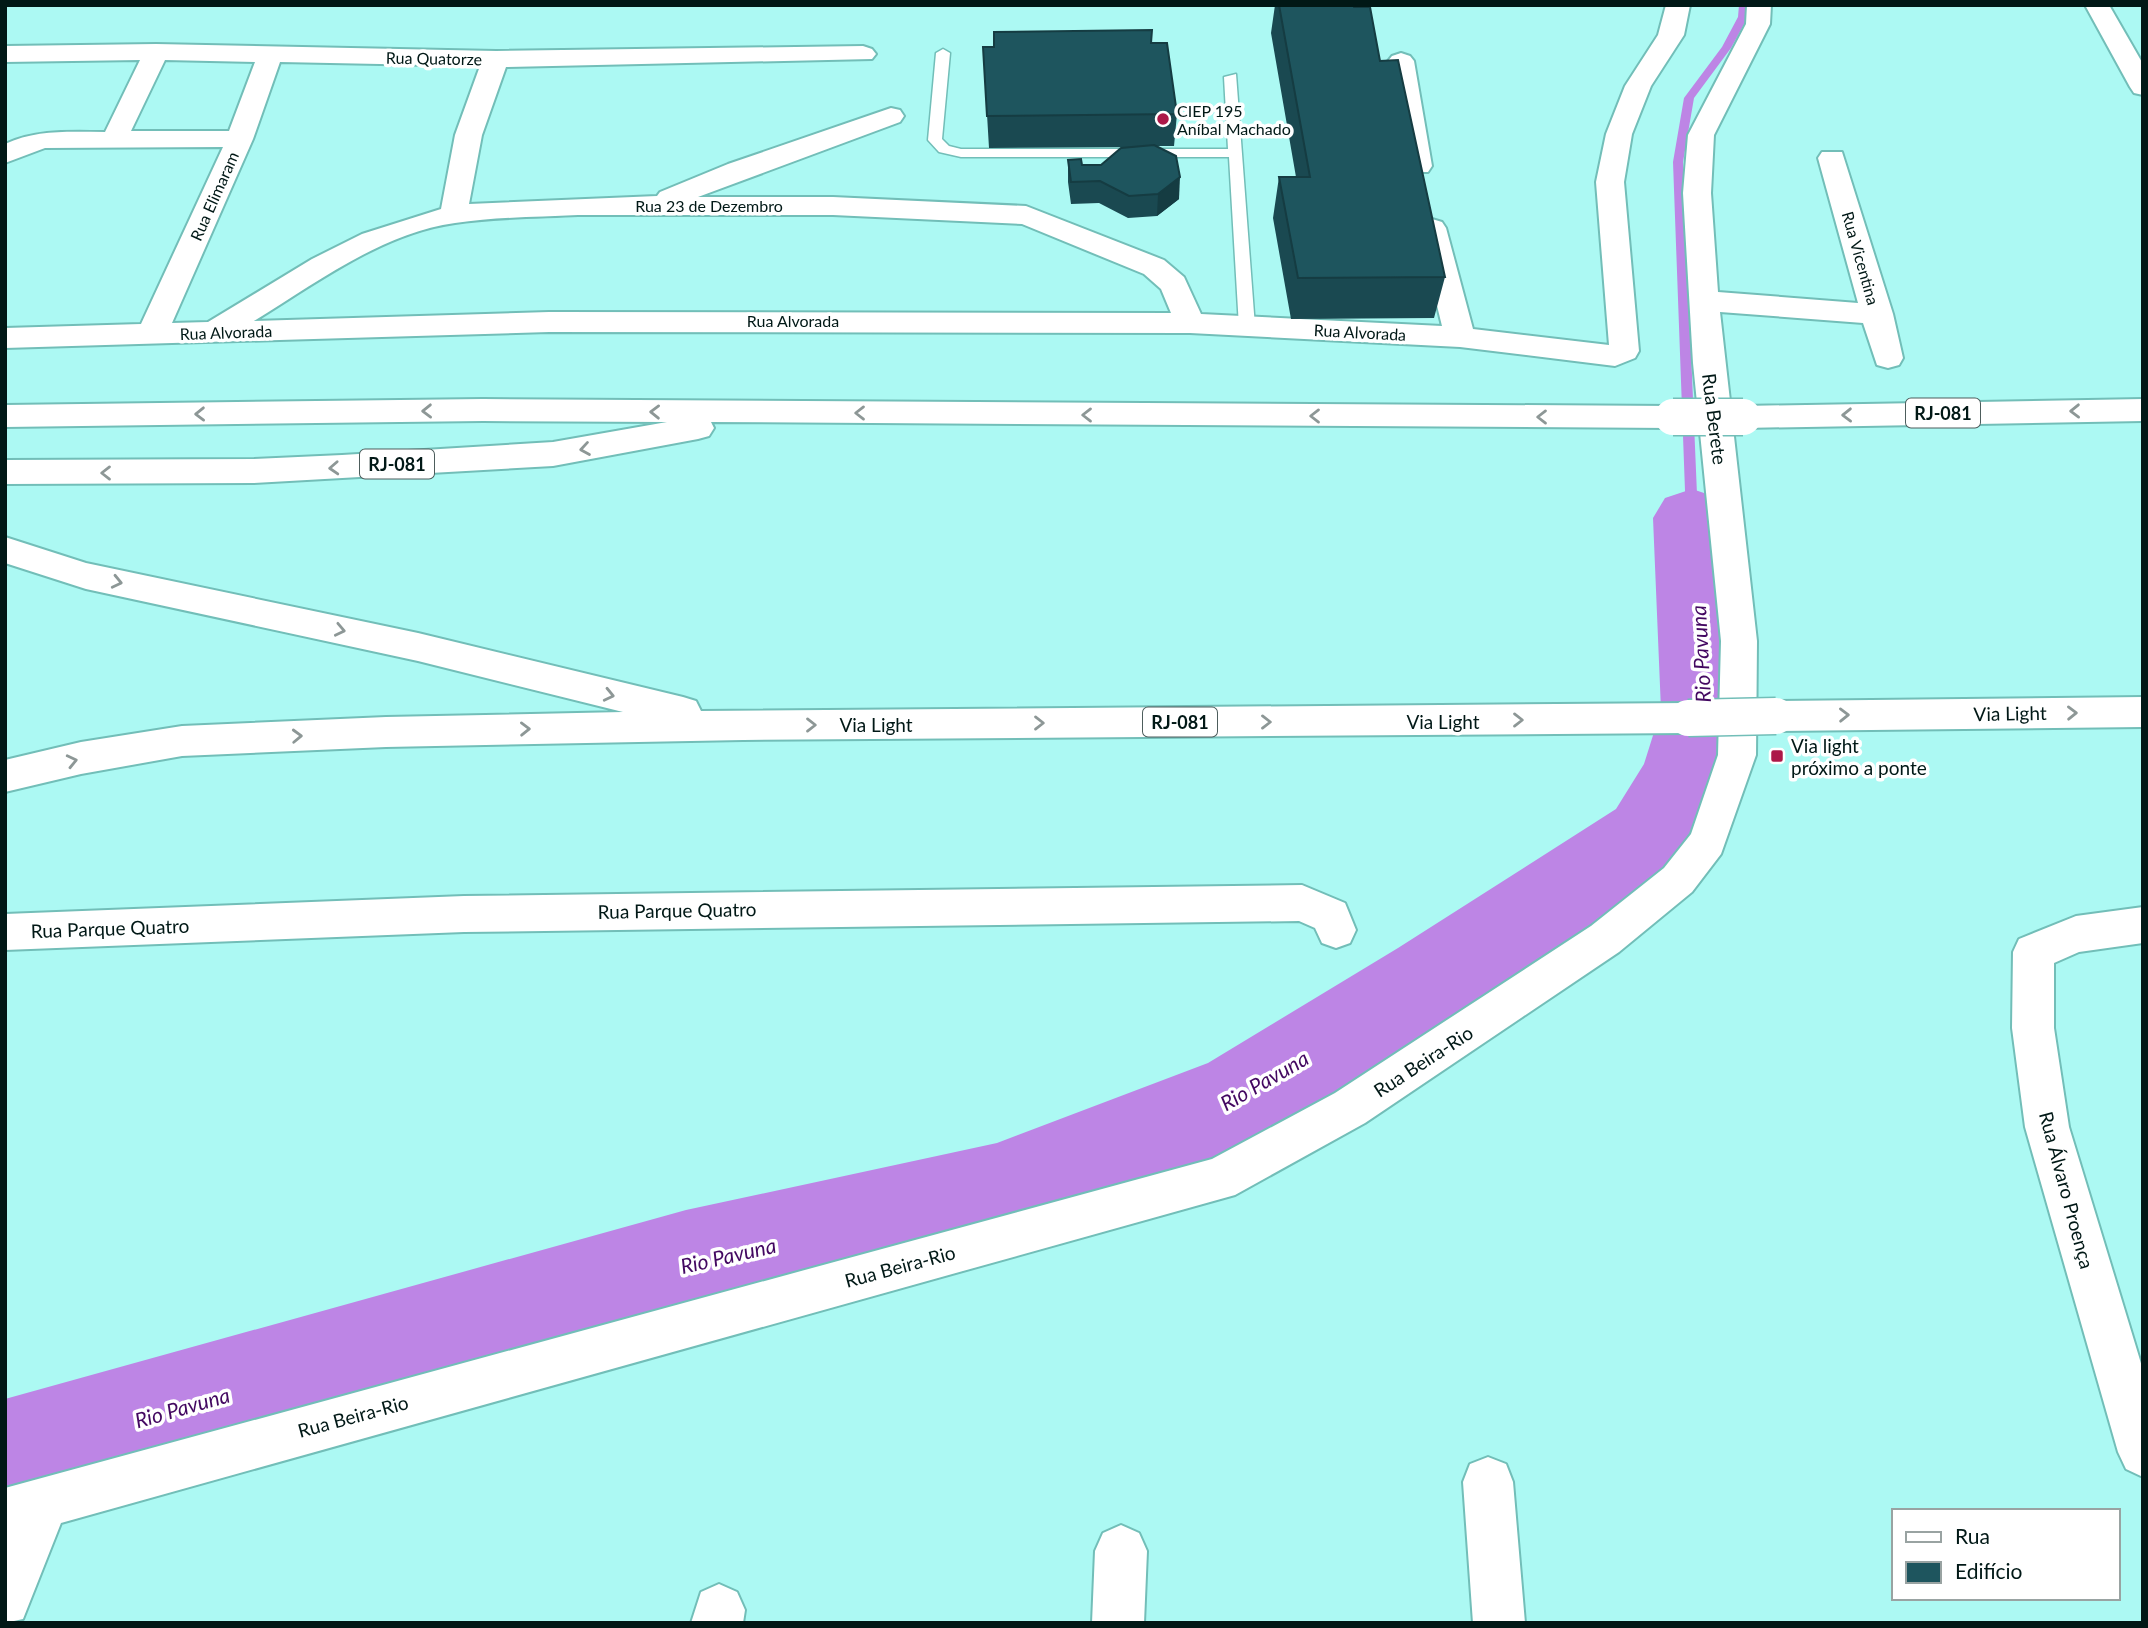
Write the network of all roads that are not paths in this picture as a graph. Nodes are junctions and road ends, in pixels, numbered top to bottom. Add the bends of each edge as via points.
1 (1678, 5) edge
2 (1759, 5) edge
3 (2097, 5) edge
4 (156, 52) junction
5 (943, 53) dead end
6 (5, 54) edge
7 (270, 54) junction
8 (863, 54) dead end
9 (496, 59) junction
10 (1401, 61) edge
11 (1231, 77) dead end
12 (2143, 87) edge
13 (891, 116) dead end
14 (240, 139) junction
15 (114, 140) junction
16 (1236, 153) junction
17 (5, 155) edge
18 (1832, 158) dead end
19 (655, 205) junction
20 (454, 214) junction
21 (1705, 301) junction
22 (1878, 314) junction
23 (1191, 323) junction
24 (1247, 327) junction
25 (213, 332) junction
26 (151, 335) junction
27 (1460, 337) junction
28 (5, 338) edge
29 (1888, 358) dead end
30 (2143, 410) edge
31 (772, 413) junction
32 (5, 416) edge
33 (11, 472) edge
34 (5, 550) edge
35 (2143, 712) edge
36 (743, 725) junction
37 (5, 776) edge
38 (1707, 842) joint
39 (2143, 925) edge
40 (1336, 930) dead end
41 (5, 932) edge
42 (2143, 1452) edge
43 (1488, 1482) dead end
44 (25, 1507) edge
45 (1121, 1551) dead end
46 (5, 1601) edge
47 (1118, 1623) edge
48 (1499, 1623) edge

1 - 27 street, Rua Alvorada via 1671,35 1638,86 1619,134 1610,182 1624,351 1615,356 1579,354
2 - 21 street, Rua Berete via 1758,23 1701,135 1698,230
3 - 12 street
4 - 6 street, Rua Quatorze
4 - 7 street, Rua Quatorze
4 - 15 street
5 - 16 lane via 935,140 944,149 961,153
7 - 9 street, Rua Quatorze
7 - 14 street, Rua Elimaram
8 - 9 street, Rua Quatorze
9 - 20 street via 457,169
10 - 27 street via 1423,192
11 - 16 lane
13 - 19 street via 751,165
14 - 15 street
14 - 26 street, Rua Elimaram
15 - 17 street via 44,140
16 - 24 lane
18 - 22 street, Rua Vicentina
19 - 20 street, Rua 23 de Dezembro
19 - 23 street, Rua 23 de Dezembro via 833,206 1026,215 1154,268 1174,284
20 - 25 street, Rua 23 de Dezembro via 372,240
21 - 22 street
21 - 38 street, Rua Berete via 1739,641 1737,755
22 - 29 street, Rua Vicentina
23 - 24 street, Rua Alvorada
23 - 25 street, Rua Alvorada via 577,321
24 - 27 street, Rua Alvorada
25 - 26 street, Rua Alvorada
26 - 28 street, Rua Alvorada
30 -> 31 street, RJ-081, bridge via 1610,418
31 -> 32 street via 483,410
31 -> 33 street, RJ-081 via 553,454 254,471
34 -> 36 street via 86,576 418,647
36 -> 35 street, Via Light / RJ-081, bridge
37 -> 36 street, RJ-081 via 182,741
38 - 44 street, Rua Beira-Rio via 1678,880 1605,939 1350,1108 1219,1179
39 - 42 street, Rua Álvaro Proença via 2076,934 2033,952 2033,1015 2047,1127
40 - 41 street, Rua Parque Quatro via 1331,916 1303,903 464,914
43 - 48 street
44 - 46 street
45 - 47 street

